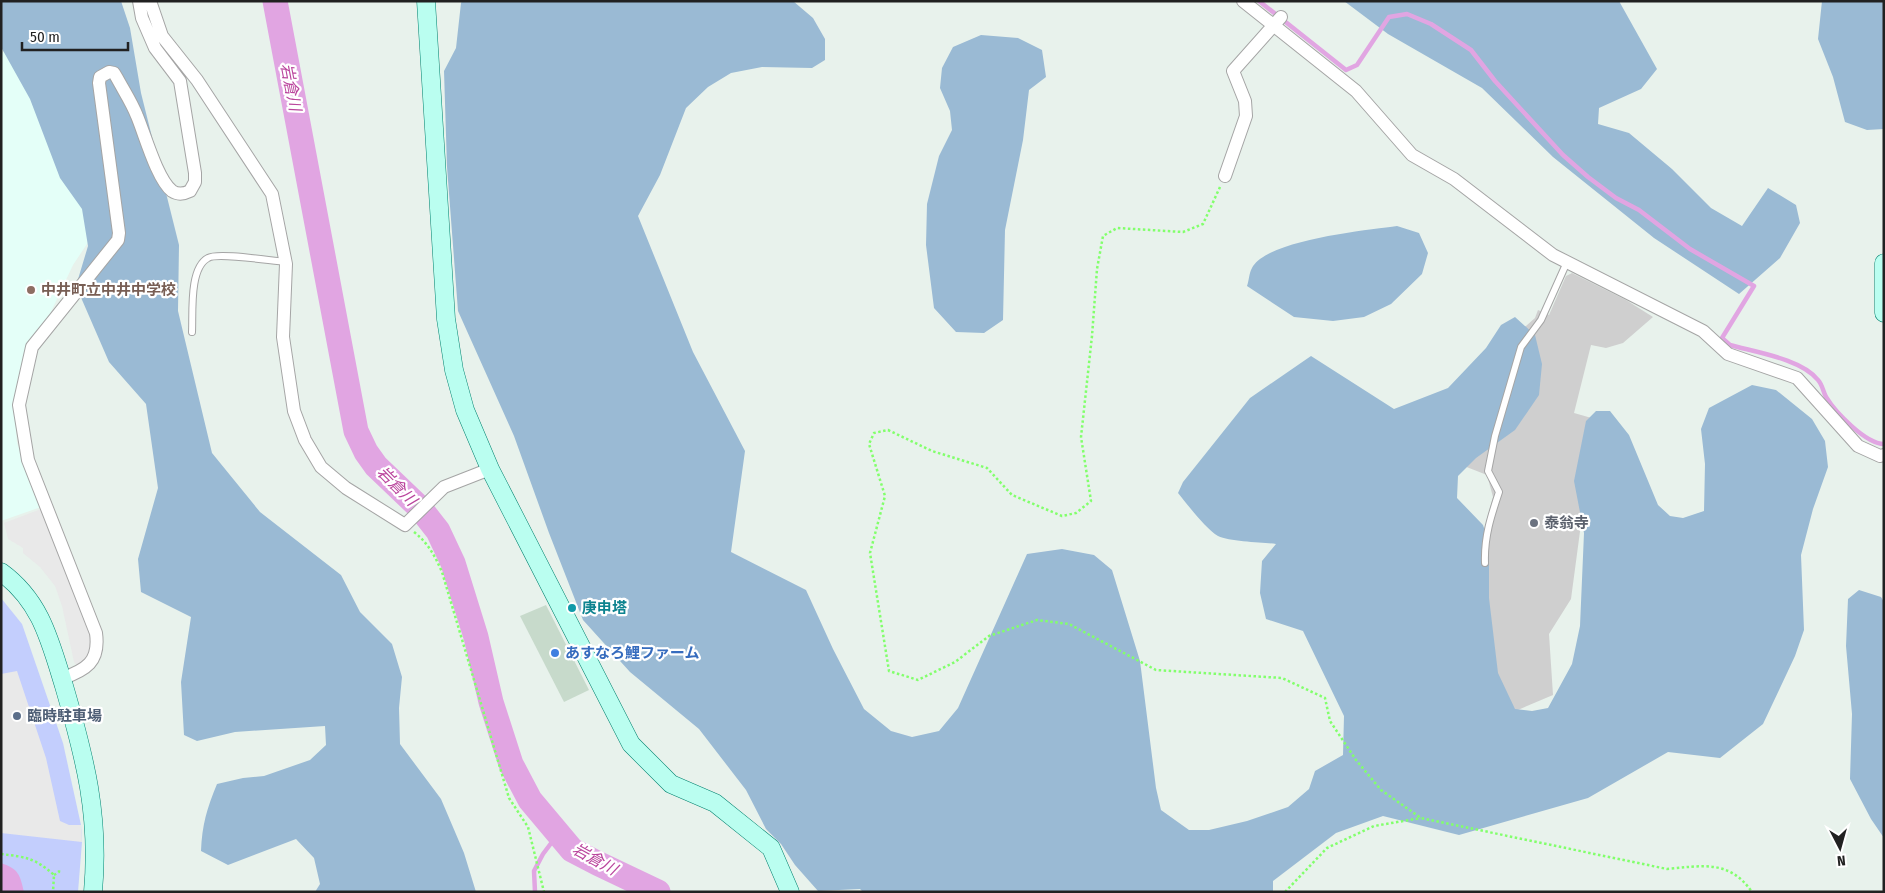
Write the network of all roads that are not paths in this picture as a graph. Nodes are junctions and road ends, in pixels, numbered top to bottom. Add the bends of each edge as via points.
1 (139, 1) edge
2 (150, 1) edge
3 (426, 1) edge
4 (1244, 1) edge
5 (1277, 21) junction
6 (1225, 176) road end
7 (286, 262) junction
8 (1567, 262) junction
9 (1884, 263) edge
10 (1884, 313) edge
11 (192, 332) dead end
12 (1884, 456) edge
13 (490, 469) junction
14 (1486, 563) dead end
15 (1, 572) edge
16 (61, 679) junction
17 (93, 892) edge
18 (790, 892) edge

1 - 16 street via 142,18 155,48 180,80 195,182 190,192 177,194 172,191 155,163 137,115 117,78 109,72 100,76 118,240 32,347 19,405 28,460 98,644 95,657 80,672
2 - 7 street via 162,36 197,80 272,194
3 - 13 street via 446,319 454,370 465,410
4 - 5 street
5 - 6 street via 1233,71 1245,101 1246,116
5 - 8 street via 1356,92 1412,156 1454,179 1553,255
7 - 11 lane via 215,256 204,261 195,277
7 - 13 street via 283,337 294,411 305,440 321,467 346,488 409,521 444,486
8 - 12 street via 1703,331 1728,354 1797,378 1858,446
8 - 14 lane via 1541,320 1521,347 1495,436 1488,471 1499,492 1488,524
9 - 10 street
13 - 18 street via 630,744 671,784 715,803 771,848
15 - 16 street via 14,581 48,632
16 - 17 street via 90,789 95,834

